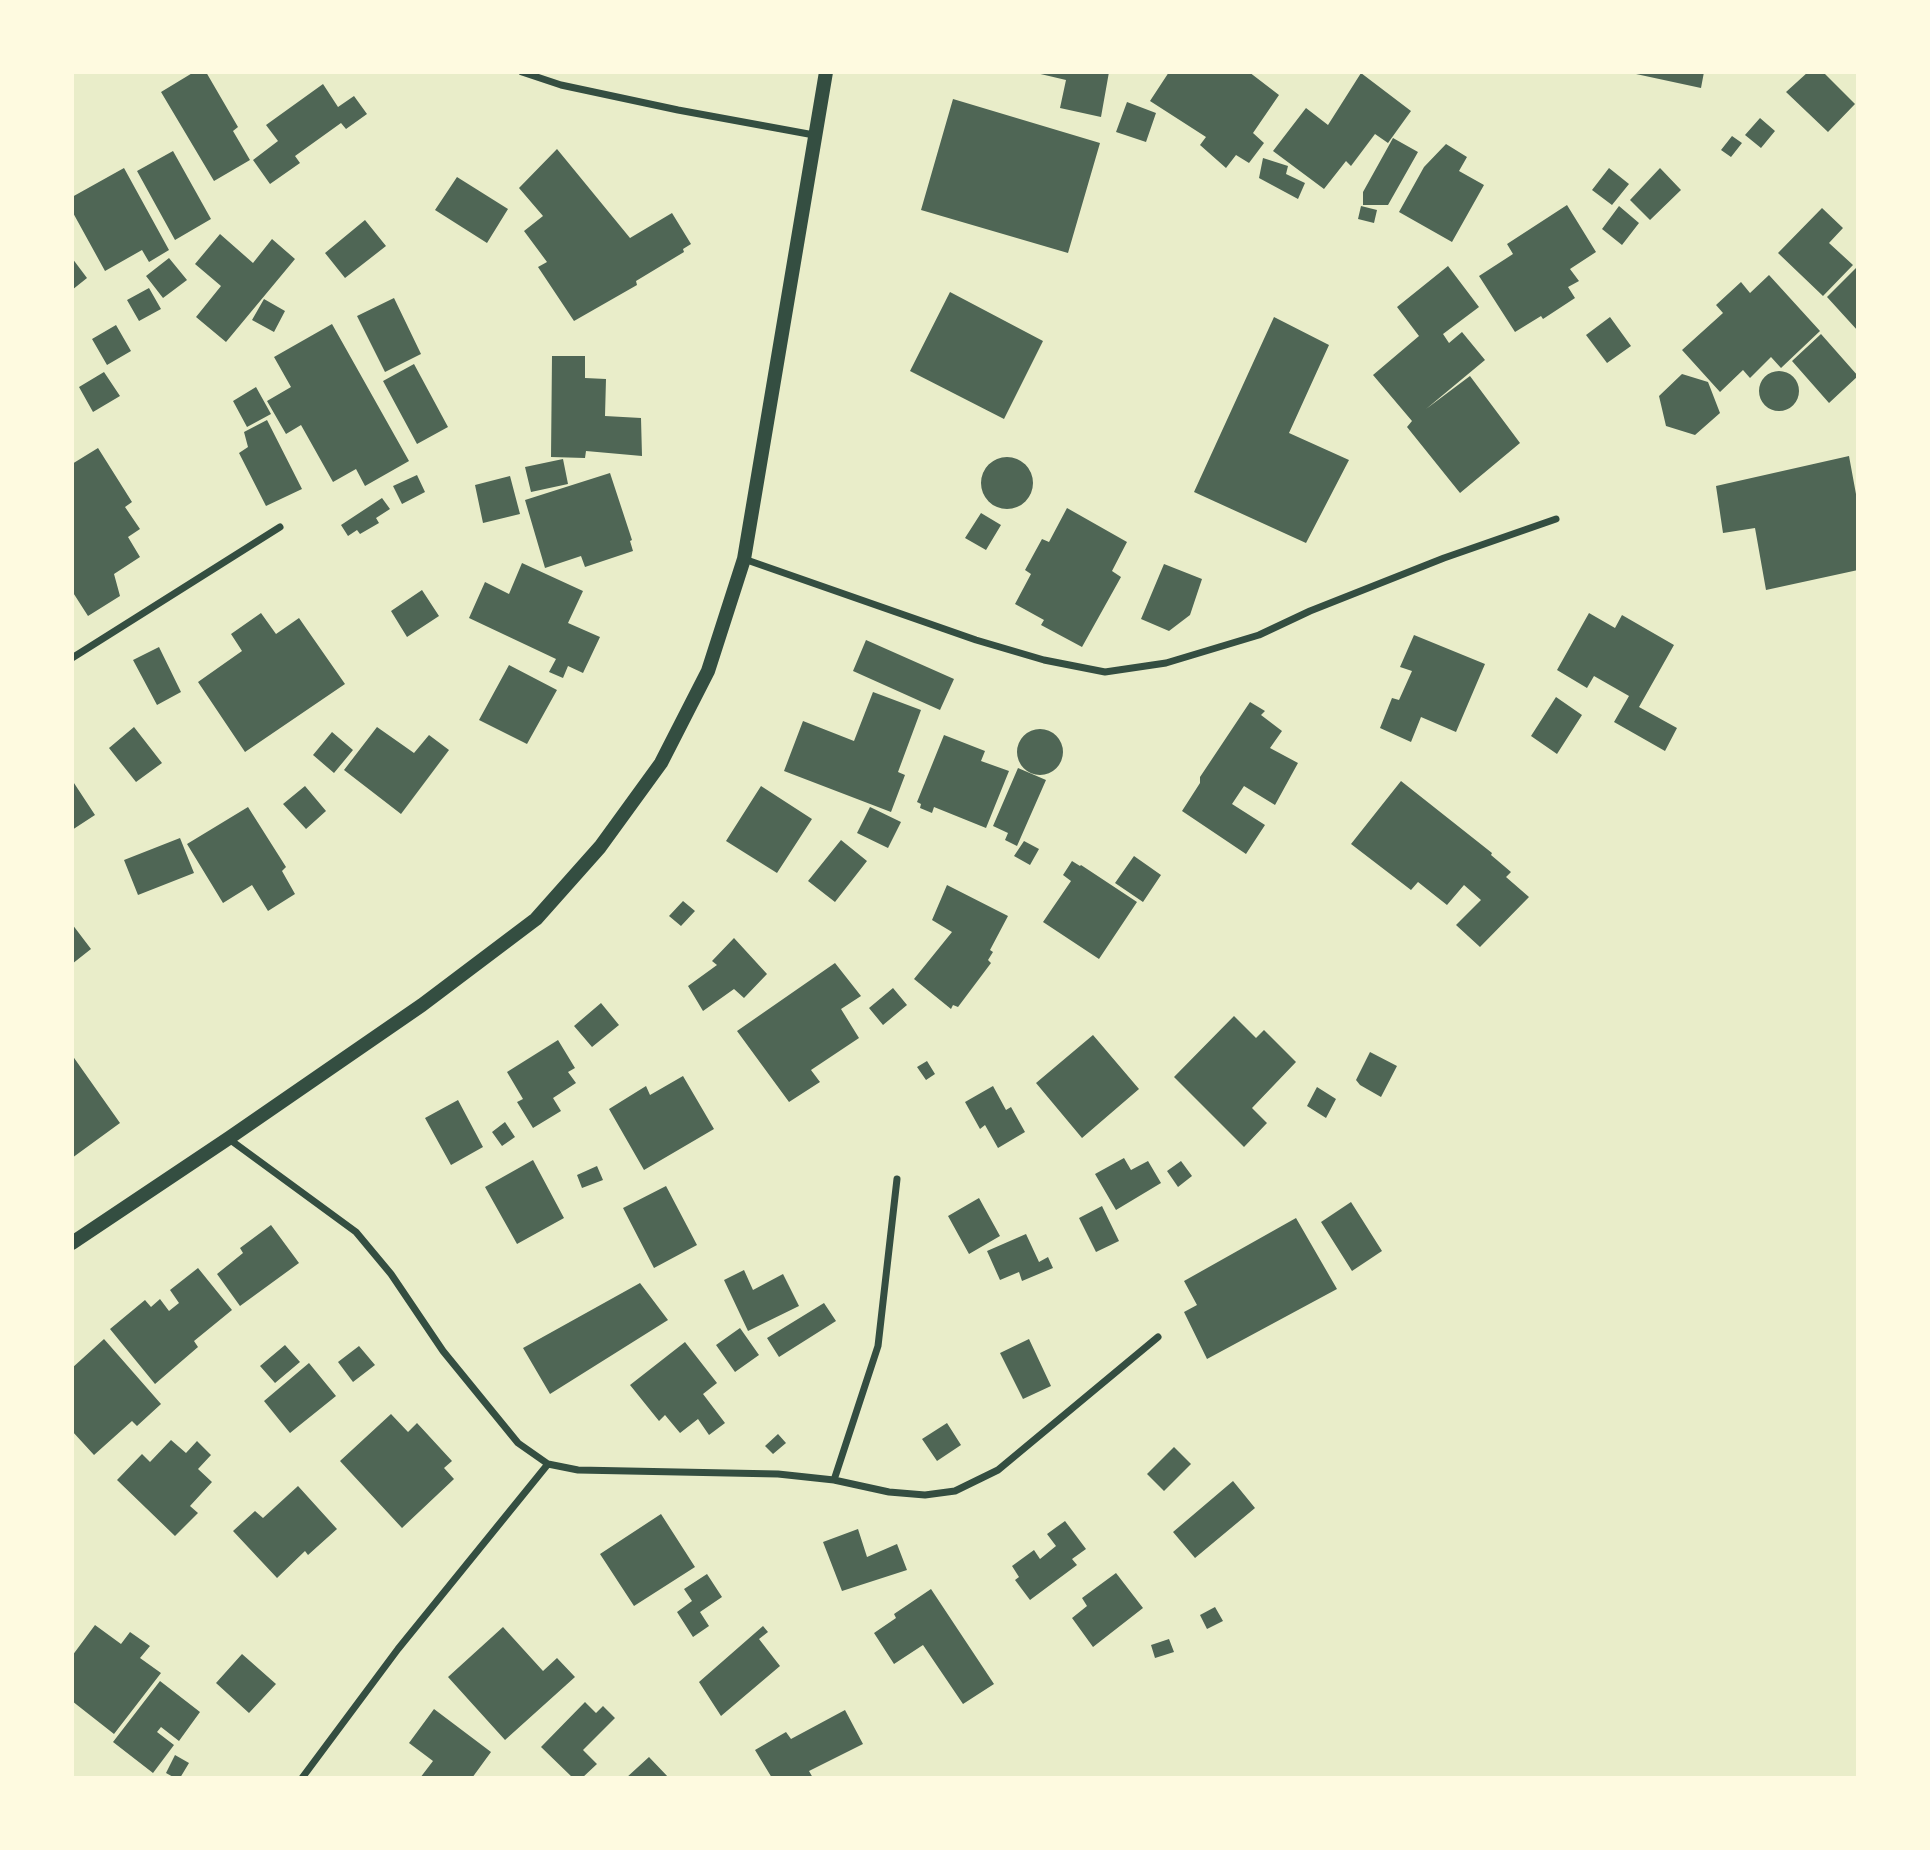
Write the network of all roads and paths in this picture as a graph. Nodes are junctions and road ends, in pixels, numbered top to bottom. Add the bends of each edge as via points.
1 (522, 72) edge
2 (826, 72) edge
3 (814, 135) junction
4 (1556, 519) dead end
5 (280, 527) dead end
6 (744, 559) junction
7 (72, 658) edge
8 (229, 1138) junction
9 (897, 1179) dead end
10 (72, 1243) edge
11 (1158, 1337) dead end
12 (548, 1464) junction
13 (834, 1480) junction
14 (302, 1778) edge

1 - 3 street via 561,85
2 - 3 main road
3 - 6 main road
4 - 6 street via 1432,563 1259,635 1166,663 1105,672 976,639
5 - 7 street
6 - 8 main road via 708,671 661,763 600,847 536,919 422,1005
8 - 10 main road
8 - 12 street via 356,1232 518,1443
9 - 13 street via 878,1346
11 - 13 street via 998,1470 955,1491 925,1495 889,1492
12 - 13 street via 578,1470 778,1474
12 - 14 street via 398,1649

